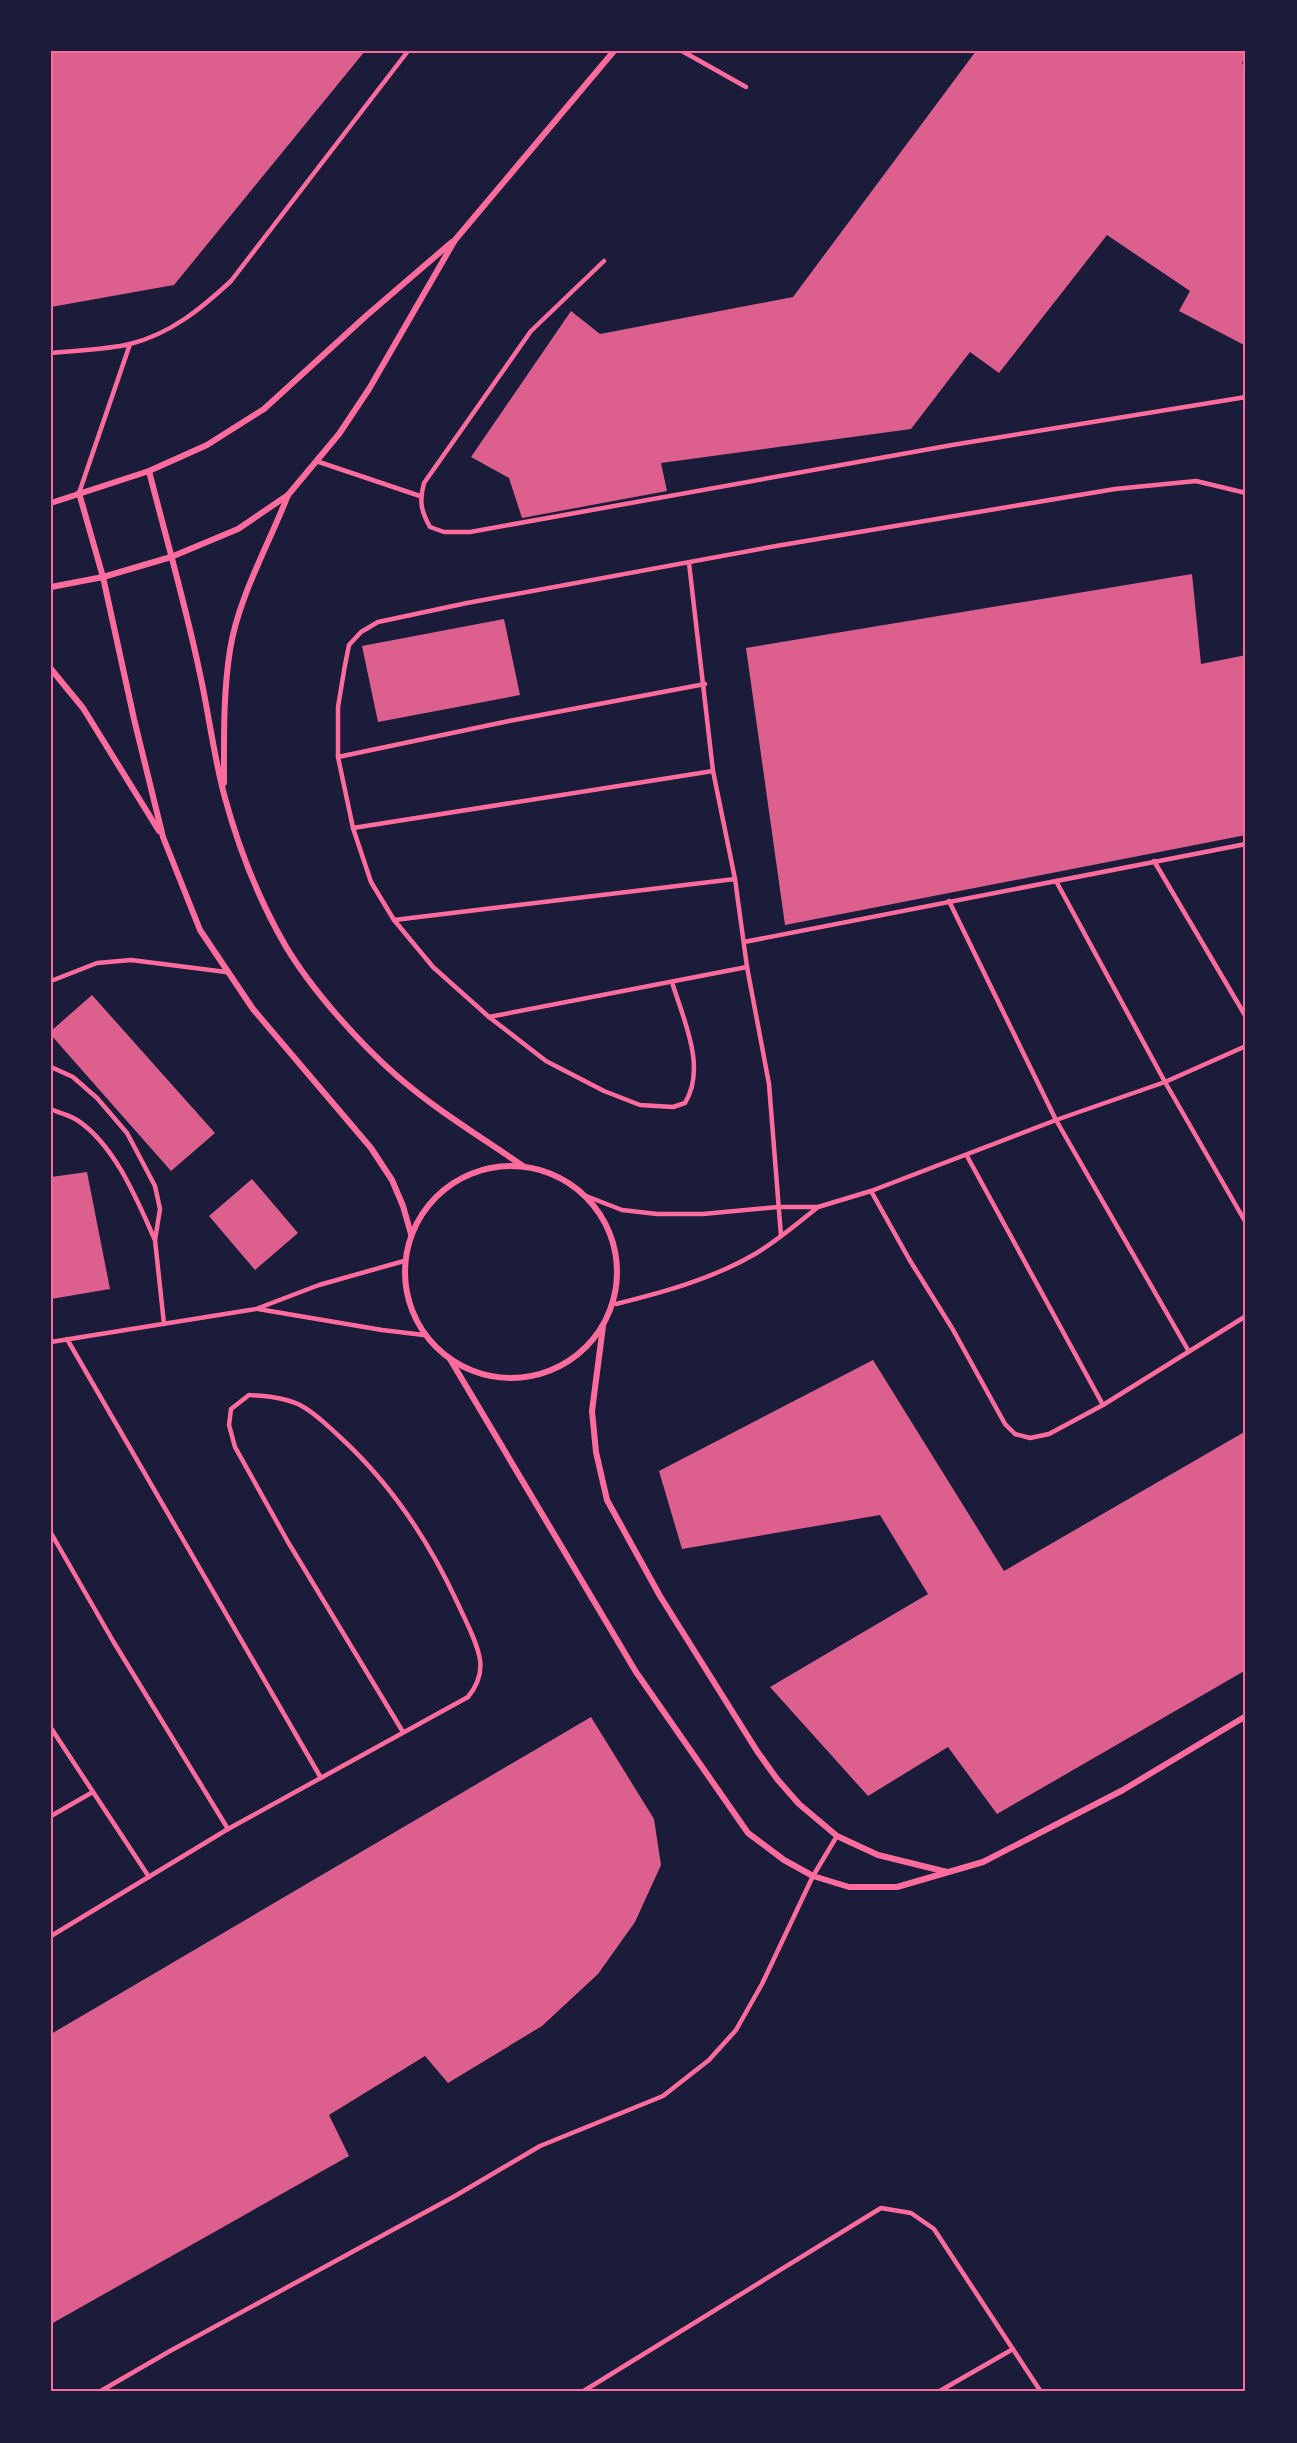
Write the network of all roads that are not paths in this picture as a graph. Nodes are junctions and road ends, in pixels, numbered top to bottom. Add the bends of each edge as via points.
1 (408, 51) edge
2 (614, 51) edge
3 (682, 51) edge
4 (746, 87) dead end
5 (455, 240) junction
6 (604, 261) dead end
7 (130, 344) junction
8 (51, 353) edge
9 (1246, 397) edge
10 (316, 461) junction
11 (149, 471) junction
12 (79, 493) junction
13 (1246, 493) edge
14 (288, 495) junction
15 (420, 496) junction
16 (51, 503) edge
17 (171, 557) junction
18 (690, 563) junction
19 (104, 577) junction
20 (51, 587) edge
21 (51, 669) edge
22 (705, 684) junction
23 (338, 757) junction
24 (713, 771) junction
25 (225, 797) junction
26 (353, 828) junction
27 (163, 837) junction
28 (1246, 844) edge
29 (1154, 861) junction
30 (735, 879) junction
31 (1056, 880) junction
32 (949, 901) junction
33 (394, 920) junction
34 (744, 942) junction
35 (747, 967) junction
36 (226, 972) junction
37 (51, 981) edge
38 (672, 981) junction
39 (489, 1017) junction
40 (1246, 1017) edge
41 (1246, 1046) edge
42 (51, 1066) edge
43 (1165, 1082) junction
44 (51, 1109) edge
45 (1056, 1120) junction
46 (967, 1156) junction
47 (523, 1166) junction
48 (871, 1191) junction
49 (586, 1196) junction
50 (778, 1207) junction
51 (818, 1207) junction
52 (1246, 1223) edge
53 (411, 1234) junction
54 (781, 1236) junction
55 (155, 1240) junction
56 (404, 1261) junction
57 (616, 1304) junction
58 (255, 1309) junction
59 (1246, 1316) edge
60 (164, 1324) junction
61 (603, 1326) junction
62 (424, 1335) junction
63 (67, 1339) junction
64 (51, 1342) edge
65 (1188, 1350) junction
66 (450, 1359) junction
67 (1103, 1404) junction
68 (51, 1533) edge
69 (1246, 1716) edge
70 (51, 1728) edge
71 (403, 1732) junction
72 (321, 1778) junction
73 (92, 1793) junction
74 (51, 1816) edge
75 (228, 1829) junction
76 (837, 1836) junction
77 (947, 1872) junction
78 (813, 1876) junction
79 (149, 1877) junction
80 (51, 1936) edge
81 (1013, 2349) junction
82 (99, 2392) edge
83 (582, 2392) edge
84 (938, 2392) edge
85 (1041, 2392) edge

1 - 7 lane via 231,281 202,309 173,328
2 - 5 street
3 - 4 lane
5 - 10 street via 369,389
5 - 11 street via 264,409 207,445
6 - 15 lane via 531,331 424,483
7 - 8 lane
7 - 12 lane
9 - 15 lane via 951,445 470,532 444,532 429,527 421,512
10 - 14 street
10 - 15 lane
11 - 12 street
11 - 17 street
12 - 16 street
12 - 19 street
13 - 18 lane via 1196,481 1136,486
14 - 17 street via 238,529
14 - 25 street via 240,613 230,649 224,717
17 - 19 street
17 - 25 street
18 - 22 lane
18 - 23 lane via 378,622 361,632 350,645 338,707
19 - 20 street
19 - 27 street
21 - 27 street via 83,708
22 - 23 lane
22 - 24 lane
23 - 26 lane
24 - 26 lane
24 - 30 lane
25 - 47 street via 260,897 285,946 316,988 396,1076
26 - 33 lane via 371,882
27 - 36 street via 200,930
28 - 29 lane
29 - 31 lane
29 - 40 lane
30 - 33 lane
30 - 34 lane
31 - 32 lane
31 - 43 lane
32 - 34 lane
32 - 45 lane
33 - 39 lane via 433,967
34 - 35 lane
35 - 38 lane
35 - 50 lane via 769,1084
36 - 37 lane via 131,960 97,963
36 - 53 street via 371,1148 392,1180
38 - 39 lane
38 - 39 lane via 694,1067 690,1095 685,1103 673,1107 640,1105 604,1091 546,1061
41 - 43 lane
42 - 55 lane via 89,1091 127,1133 155,1186 160,1209
43 - 45 lane
43 - 52 lane
44 - 55 lane via 77,1120 106,1148 127,1180
45 - 46 lane
45 - 65 lane
46 - 48 lane
46 - 67 lane
47 - 49 street via 557,1176
47 - 53 street via 488,1168 455,1181 428,1204
48 - 51 lane
48 - 67 lane via 1005,1424 1015,1434 1030,1438 1049,1434
49 - 50 lane via 622,1210 657,1214
49 - 57 street via 606,1224 617,1258
50 - 51 lane
50 - 54 lane
51 - 54 lane
53 - 56 street
54 - 57 lane via 756,1253 694,1282
55 - 60 lane
56 - 58 lane via 319,1285
56 - 62 street via 407,1300
57 - 61 street
58 - 60 lane
58 - 62 lane
59 - 65 lane
60 - 63 lane
61 - 66 street via 581,1353 551,1371 516,1379 482,1375
61 - 76 street via 592,1411 607,1500 660,1596 756,1751 799,1804
62 - 66 street
63 - 64 lane
63 - 72 lane
65 - 67 lane
66 - 78 street via 636,1672 748,1833
68 - 75 lane
69 - 77 street via 1123,1790 1024,1842 983,1862
70 - 73 lane
71 - 71 lane via 235,1447 229,1425 231,1408 249,1395 298,1404 353,1449 414,1522 468,1626 480,1661 476,1688 468,1697
71 - 72 lane
72 - 75 lane
73 - 74 lane
73 - 79 lane
75 - 79 lane
76 - 77 street via 878,1855
76 - 78 lane
77 - 78 street via 897,1887 849,1887
78 - 82 lane via 736,2030 709,2060 663,2096 540,2146
79 - 80 lane
81 - 83 lane via 934,2229 911,2213 881,2208
81 - 84 lane
81 - 85 lane

